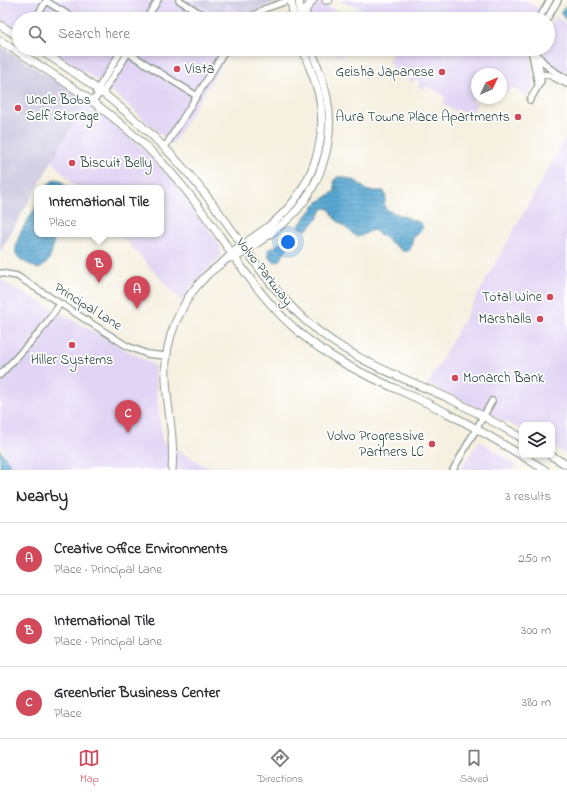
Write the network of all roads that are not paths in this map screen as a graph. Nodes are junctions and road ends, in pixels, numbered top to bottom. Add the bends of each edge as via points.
1 (47, 0) edge
2 (158, 0) edge
3 (179, 0) edge
4 (290, 0) edge
5 (299, 0) edge
6 (313, 0) edge
7 (550, 0) edge
8 (558, 0) edge
9 (39, 12) edge
10 (65, 12) edge
11 (150, 12) edge
12 (198, 12) edge
13 (259, 12) edge
14 (293, 12) edge
15 (300, 12) edge
16 (306, 12) edge
17 (543, 12) edge
18 (551, 12) edge
19 (0, 25) edge
20 (10, 31) edge
21 (0, 38) edge
22 (0, 41) edge
23 (12, 44) edge
24 (12, 48) edge
25 (25, 56) edge
26 (49, 56) edge
27 (126, 56) edge
28 (134, 56) edge
29 (222, 56) edge
30 (305, 56) edge
31 (314, 56) edge
32 (533, 56) edge
33 (537, 56) edge
34 (540, 56) edge
35 (538, 72) junction
36 (567, 80) edge
37 (567, 84) edge
38 (100, 90) junction
39 (197, 96) junction
40 (92, 100) junction
41 (530, 100) dead end
42 (165, 147) junction
43 (244, 248) junction
44 (232, 256) junction
45 (0, 273) edge
46 (60, 304) junction
47 (166, 356) junction
48 (0, 375) edge
49 (492, 401) dead end
50 (484, 416) junction
51 (476, 429) junction
52 (519, 436) edge
53 (555, 458) edge
54 (567, 465) edge
55 (172, 470) edge
56 (453, 470) edge
57 (545, 470) edge

1 - 9 street
1 - 10 street
2 - 11 street
3 - 12 street
4 - 13 street
4 - 14 main road
5 - 15 main road
6 - 16 main road
7 - 17 street
8 - 18 street
19 - 20 main road
21 - 23 main road
22 - 24 main road, Volvo Parkway
25 - 40 main road, Volvo Parkway
26 - 38 main road, Volvo Parkway
27 - 38 street
28 - 39 street
29 - 39 street
30 - 43 main road via 320,103 321,127 317,157 308,180 295,200
31 - 43 main road via 328,105 329,132 324,161 311,190 297,210 279,227
32 - 35 street
33 - 35 street
34 - 36 street via 549,68
35 - 36 street via 546,70
35 - 37 street
35 - 41 street via 539,85
38 - 40 street
38 - 42 main road, Volvo Parkway
39 - 42 street
40 - 44 main road, Volvo Parkway via 134,135 170,172 197,204
42 - 43 main road, Volvo Parkway via 207,196
43 - 44 main road
43 - 50 main road, Volvo Parkway via 283,299 331,341 372,365
44 - 47 main road via 207,275 187,300 176,320
44 - 51 main road, Volvo Parkway via 271,305 318,348 359,373 446,412
45 - 46 street, Principal Lane via 17,276
46 - 47 street, Principal Lane via 127,346 147,354
46 - 48 street via 39,333
47 - 55 main road
49 - 50 street
50 - 51 street
50 - 52 main road, Volvo Parkway
51 - 56 street
51 - 57 main road, Volvo Parkway
53 - 54 main road

